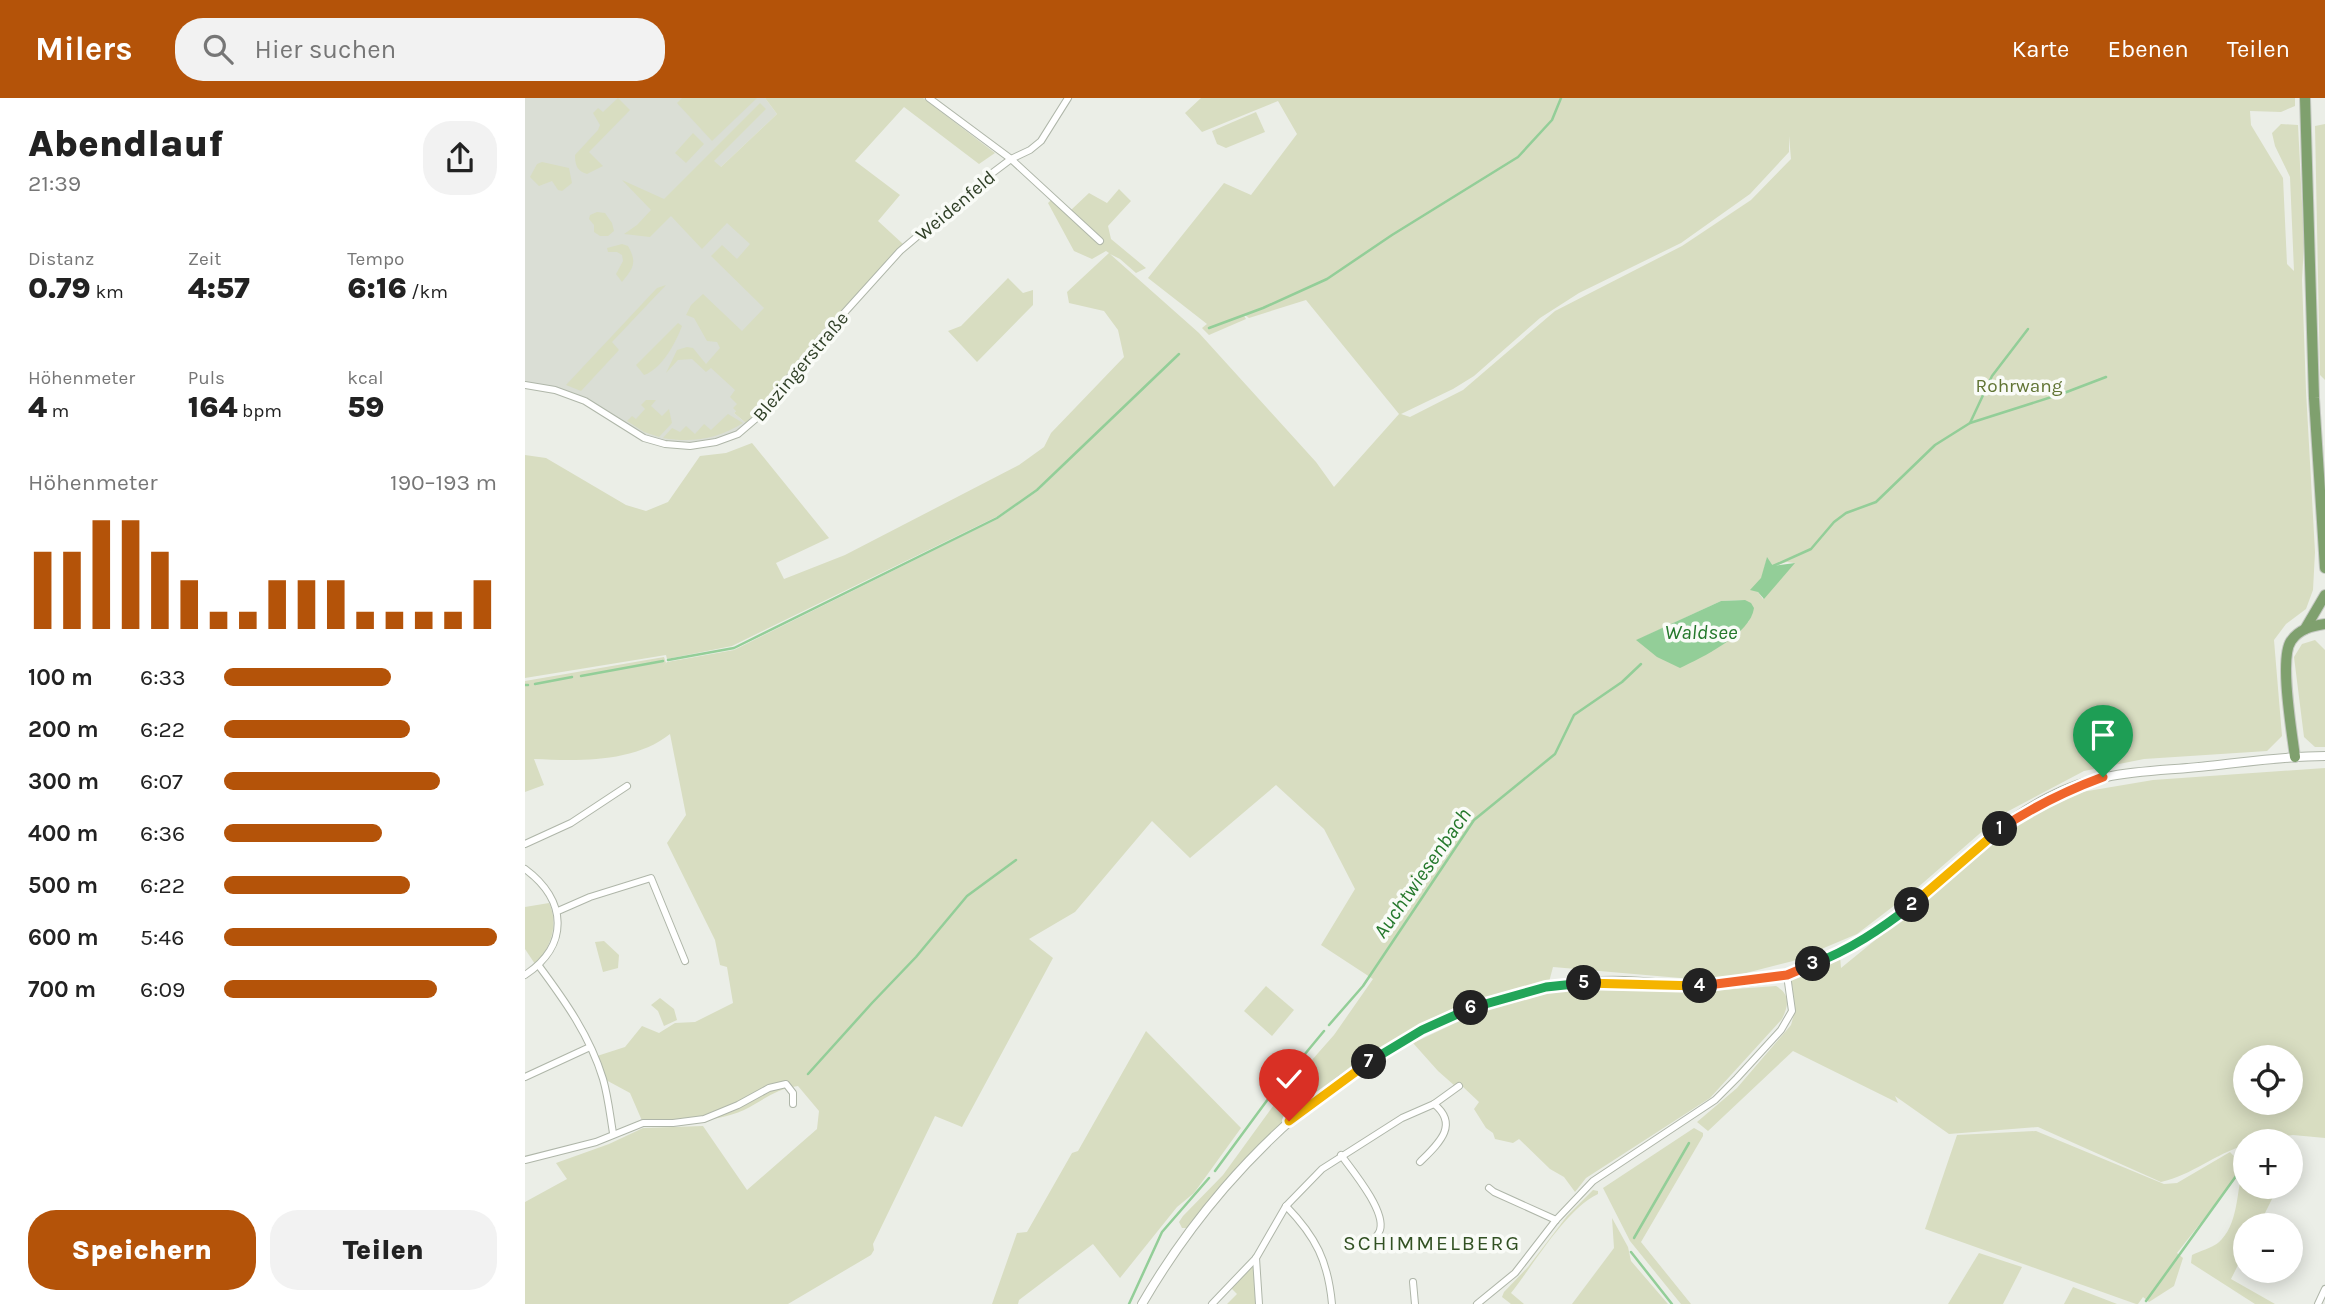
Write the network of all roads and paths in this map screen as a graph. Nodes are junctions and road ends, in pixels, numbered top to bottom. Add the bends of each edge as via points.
1 (929, 98) edge
2 (1068, 98) edge
3 (2305, 98) edge
4 (1011, 159) junction
5 (1100, 241) dead end
6 (900, 251) joint
7 (525, 385) edge
8 (2325, 568) edge
9 (2325, 594) edge
10 (2325, 624) edge
11 (2305, 629) junction
12 (2325, 756) edge
13 (2295, 757) junction
14 (627, 786) dead end
15 (525, 844) edge
16 (525, 869) edge
17 (558, 911) junction
18 (685, 961) dead end
19 (539, 965) junction
20 (525, 975) edge
21 (1787, 975) junction
22 (590, 1047) junction
23 (525, 1077) edge
24 (1459, 1086) dead end
25 (793, 1104) dead end
26 (1434, 1104) junction
27 (613, 1133) junction
28 (1341, 1155) junction
29 (525, 1160) edge
30 (1420, 1162) dead end
31 (1489, 1188) dead end
32 (1286, 1206) junction
33 (1556, 1220) junction
34 (1365, 1247) dead end
35 (1256, 1258) junction
36 (1413, 1282) dead end
37 (2325, 1289) edge
38 (1142, 1304) edge
39 (1212, 1304) edge
40 (1259, 1304) edge
41 (1332, 1304) edge
42 (1415, 1304) edge
43 (1477, 1304) edge
44 (2318, 1304) edge

1 - 4 street, Weidenfeld
2 - 4 street, Weidenfeld via 1041,141
3 - 8 main road via 2313,398
4 - 5 street, Weidenfeld
4 - 6 street, Weidenfeld
6 - 7 street, Blezingerstraße via 758,416 738,434 716,442 690,446 644,438 585,401
9 - 11 main road
10 - 11 main road
11 - 13 main road via 2290,643 2285,656
12 - 13 street
13 - 21 street via 2103,777 2064,791 1999,829 1886,925 1840,954
14 - 15 street via 571,823
16 - 17 street via 541,881
17 - 18 street via 651,878
17 - 19 street via 555,942
19 - 20 street
19 - 22 street via 577,1019
21 - 33 street via 1792,1011 1781,1030 1737,1078 1715,1100 1608,1170
21 - 38 street via 1704,986 1594,981 1546,987 1466,1010 1422,1030 1385,1051 1289,1121 1181,1241
22 - 23 street
22 - 27 street via 603,1080
24 - 26 street
25 - 27 street via 793,1093 786,1084 769,1087 704,1119 643,1123
26 - 28 street
26 - 30 street via 1444,1112 1447,1125
27 - 29 street via 596,1142
28 - 32 street
28 - 34 street via 1379,1216 1380,1230
31 - 33 street
32 - 35 street
32 - 41 street via 1318,1247
33 - 43 street via 1515,1273
35 - 39 street
35 - 40 street
36 - 42 street
37 - 44 street

